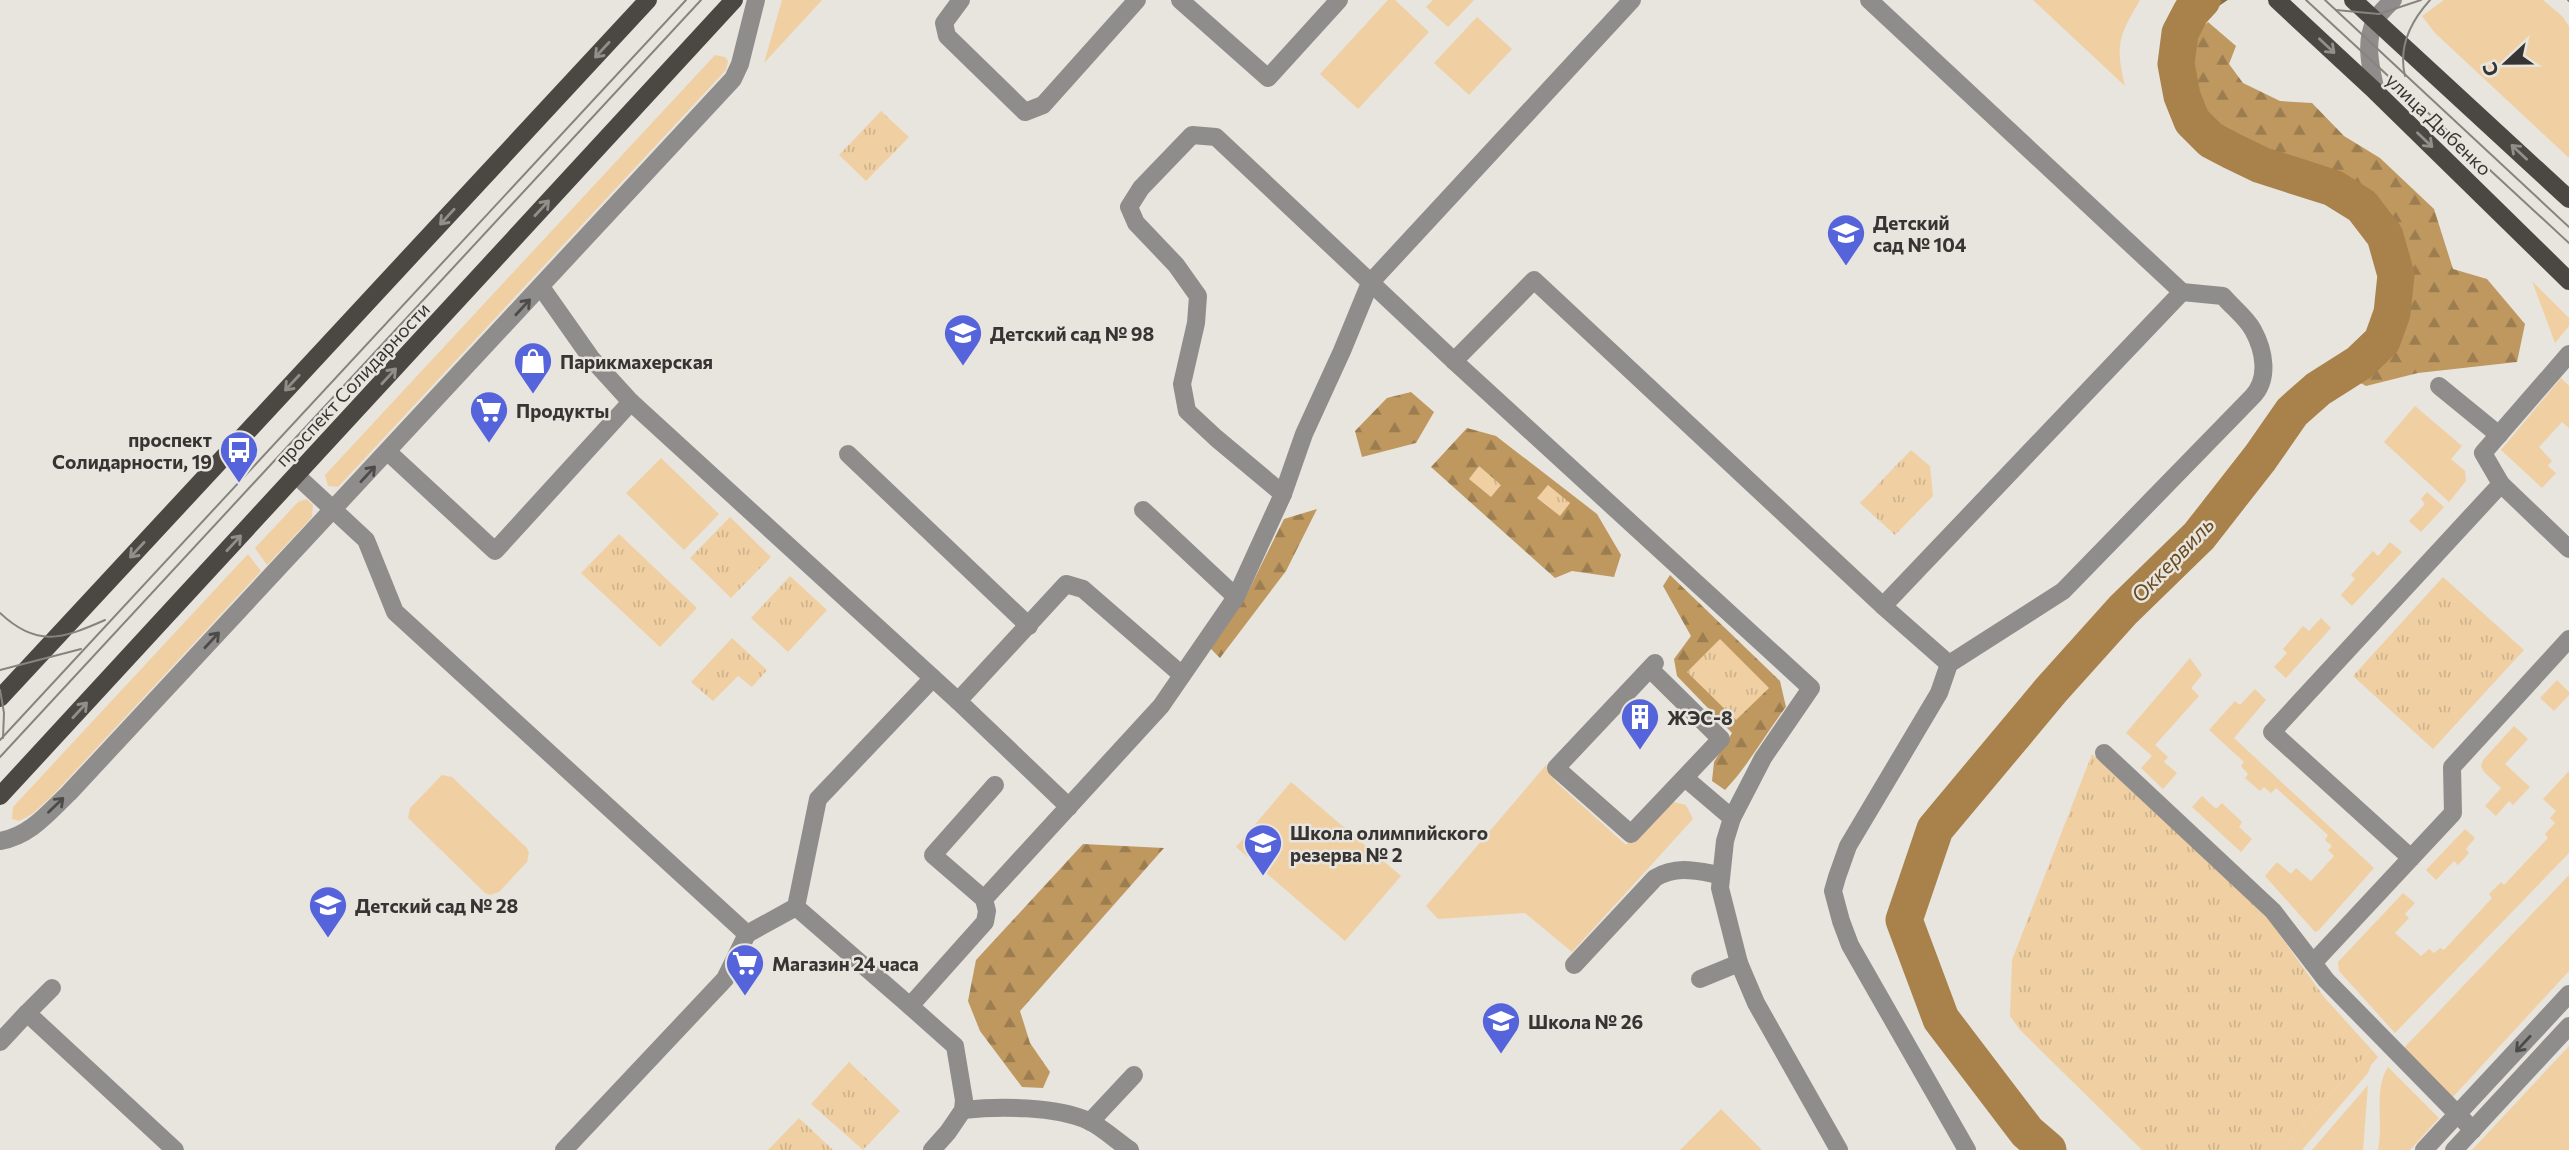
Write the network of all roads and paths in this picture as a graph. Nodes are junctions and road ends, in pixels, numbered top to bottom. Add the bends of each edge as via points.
1 (648, 0) edge
2 (734, 0) edge
3 (756, 0) edge
4 (961, 0) edge
5 (1137, 0) edge
6 (1180, 0) edge
7 (1339, 0) edge
8 (1632, 0) edge
9 (1868, 0) edge
10 (2277, 0) edge
11 (2354, 0) edge
12 (2393, 0) edge
13 (2375, 20) junction
14 (2376, 92) junction
15 (2569, 199) edge
16 (2569, 281) edge
17 (1370, 283) junction
18 (541, 287) junction
19 (2182, 292) junction
20 (2569, 354) edge
21 (1454, 361) junction
22 (2439, 386) dead end
23 (631, 402) junction
24 (2499, 435) junction
25 (388, 452) junction
26 (848, 454) dead end
27 (297, 475) junction
28 (2501, 484) junction
29 (1283, 494) junction
30 (335, 509) junction
31 (1143, 510) dead end
32 (2569, 549) edge
33 (1236, 597) junction
34 (1883, 606) junction
35 (1029, 626) junction
36 (2569, 639) edge
37 (2563, 659) edge
38 (1949, 664) junction
39 (1182, 675) junction
40 (933, 678) junction
41 (0, 698) edge
42 (958, 701) junction
43 (2104, 753) dead end
44 (1685, 778) junction
45 (995, 785) dead end
46 (0, 796) edge
47 (1069, 807) junction
48 (1732, 817) junction
49 (0, 841) edge
50 (2411, 858) junction
51 (1720, 875) junction
52 (984, 899) junction
53 (796, 907) junction
54 (747, 934) junction
55 (1739, 963) junction
56 (2313, 963) junction
57 (1574, 965) dead end
58 (1700, 979) dead end
59 (52, 988) dead end
60 (2569, 993) edge
61 (910, 1006) junction
62 (27, 1013) junction
63 (2569, 1026) edge
64 (0, 1042) edge
65 (1134, 1075) dead end
66 (963, 1110) junction
67 (2456, 1116) junction
68 (1090, 1122) junction
69 (2473, 1130) junction
70 (175, 1150) edge
71 (564, 1150) edge
72 (932, 1150) edge
73 (1130, 1150) edge
74 (1839, 1150) edge
75 (1967, 1150) edge
76 (2424, 1150) edge
77 (2454, 1150) edge

1 -> 41 main road
27 -> 2 main road, проспект Солидарности
3 - 18 street via 733,79
4 - 5 street via 944,23 947,36 1025,111 1043,105
6 - 7 street via 1268,78
8 - 17 street
9 - 19 street
10 -> 14 main road, улица Дыбенко
11 - 13 main road, улица Дыбенко
12 - 13 street
13 - 14 street via 2370,61
15 -> 13 main road, улица Дыбенко
14 -> 16 main road, улица Дыбенко
17 - 21 street
17 - 29 street via 1304,433
17 - 29 street via 1216,138 1192,135 1129,207 1136,223 1177,265 1198,296 1182,384 1187,411
18 - 23 street via 591,358
25 -> 18 street
19 - 34 street
19 - 38 street via 2223,296 2252,327 2264,368 2258,391 2063,591
20 - 24 street
21 - 34 street via 1534,280
21 - 48 street via 1811,688 1763,758
22 - 24 street
23 - 25 street via 495,551
23 - 40 street
24 - 28 street via 2483,453
30 -> 25 street
26 - 35 street
27 - 30 street
46 -> 27 main road, проспект Солидарности
28 - 32 street
28 - 50 street via 2272,732
29 - 33 street
49 -> 30 street via 35,826 69,793
30 - 54 street via 366,540 395,612
31 - 33 street
33 - 39 street
34 - 38 street
35 - 39 street via 1066,584 1083,589
35 - 42 street
36 - 37 street
37 - 50 street via 2452,767 2453,813
38 - 75 street via 1939,693 1848,846 1833,891 1850,945
39 - 47 street via 1161,706
40 - 42 street
40 - 53 street via 818,799
42 - 47 street
43 - 56 street via 2273,912
44 - 44 street via 1721,739 1653,666 1556,768 1631,834
44 - 48 street
45 - 52 street via 933,855
47 - 52 street
48 - 51 street
50 - 56 street
51 - 55 street via 1722,903
51 - 57 street via 1667,870
52 - 61 street via 985,922
53 - 54 street
53 - 61 street
54 - 71 street via 725,978
55 - 58 street
55 - 74 street via 1756,1003
56 - 67 street
59 - 62 street
60 -> 67 street
61 - 66 street via 955,1046
62 - 64 street
62 - 70 street
63 - 69 street
65 - 68 street
66 - 68 street via 999,1106 1066,1114
66 - 72 street
67 - 69 street
67 - 76 street
68 - 73 street
69 - 77 street

